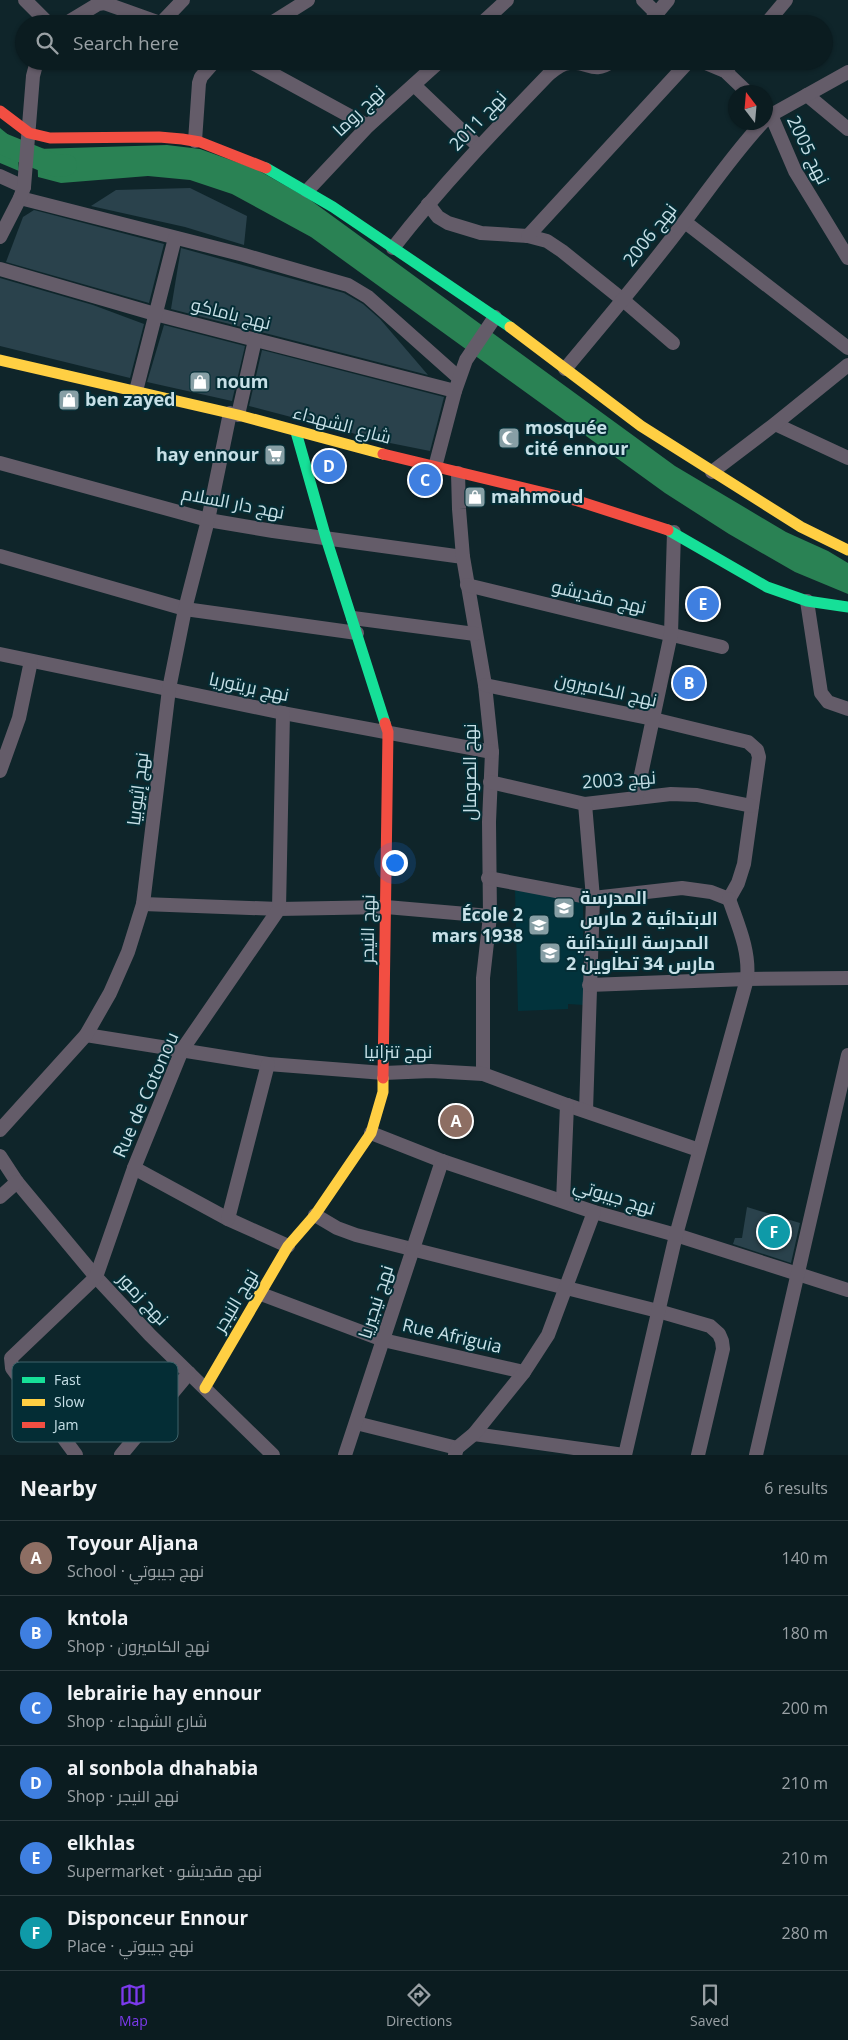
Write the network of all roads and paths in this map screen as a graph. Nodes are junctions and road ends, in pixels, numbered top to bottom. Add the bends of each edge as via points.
1 (25, 0) edge
2 (183, 0) edge
3 (308, 0) edge
4 (507, 0) edge
5 (643, 0) edge
6 (668, 0) edge
7 (786, 0) edge
8 (102, 2) edge
9 (40, 15) edge
10 (80, 15) edge
11 (139, 15) edge
12 (169, 15) edge
13 (284, 15) edge
14 (491, 15) edge
15 (650, 15) edge
16 (655, 15) edge
17 (774, 15) edge
18 (35, 70) edge
19 (207, 70) edge
20 (265, 70) edge
21 (430, 70) edge
22 (554, 70) edge
23 (682, 70) edge
24 (733, 70) edge
25 (848, 72) edge
26 (414, 85) junction
27 (742, 85) edge
28 (807, 95) junction
29 (0, 111) edge
30 (773, 113) edge
31 (368, 126) junction
32 (848, 129) edge
33 (754, 130) edge
34 (773, 130) edge
35 (28, 138) junction
36 (195, 141) junction
37 (478, 146) junction
38 (2, 178) edge
39 (307, 191) junction
40 (22, 192) junction
41 (428, 204) junction
42 (685, 222) junction
43 (528, 236) junction
44 (0, 237) edge
45 (175, 238) junction
46 (393, 248) junction
47 (848, 258) edge
48 (0, 269) edge
49 (623, 300) junction
50 (155, 314) junction
51 (493, 320) junction
52 (255, 340) junction
53 (673, 343) dead end
54 (848, 348) edge
55 (0, 360) edge
56 (848, 364) edge
57 (565, 369) junction
58 (457, 385) junction
59 (136, 391) junction
60 (234, 414) junction
61 (775, 424) junction
62 (296, 432) junction
63 (848, 458) edge
64 (0, 463) edge
65 (435, 467) junction
66 (712, 472) junction
67 (458, 473) junction
68 (208, 520) junction
69 (674, 532) junction
70 (326, 538) junction
71 (848, 550) edge
72 (0, 556) edge
73 (463, 557) junction
74 (467, 585) junction
75 (807, 601) junction
76 (844, 606) edge
77 (185, 609) junction
78 (353, 618) junction
79 (357, 633) junction
80 (476, 634) junction
81 (671, 634) junction
82 (722, 647) dead end
83 (0, 654) edge
84 (31, 661) junction
85 (484, 684) junction
86 (169, 689) junction
87 (848, 708) edge
88 (284, 713) junction
89 (653, 719) junction
90 (388, 732) junction
91 (492, 752) junction
92 (0, 771) edge
93 (490, 782) junction
94 (636, 798) junction
95 (585, 804) junction
96 (752, 806) junction
97 (488, 878) junction
98 (594, 898) junction
99 (729, 899) junction
100 (143, 904) junction
101 (386, 908) junction
102 (279, 909) junction
103 (490, 916) junction
104 (848, 978) edge
105 (747, 979) junction
106 (589, 985) junction
107 (86, 1035) junction
108 (182, 1050) junction
109 (848, 1055) edge
110 (268, 1064) junction
111 (384, 1073) junction
112 (483, 1074) junction
113 (567, 1105) junction
114 (586, 1111) junction
115 (0, 1130) edge
116 (371, 1133) junction
117 (699, 1150) junction
118 (0, 1156) edge
119 (442, 1162) junction
120 (134, 1168) junction
121 (17, 1182) junction
122 (0, 1197) edge
123 (563, 1201) junction
124 (594, 1212) junction
125 (315, 1215) junction
126 (228, 1219) junction
127 (676, 1235) junction
128 (288, 1246) junction
129 (412, 1250) junction
130 (798, 1273) junction
131 (96, 1277) junction
132 (565, 1288) junction
133 (848, 1290) edge
134 (261, 1294) junction
135 (658, 1311) junction
136 (383, 1340) junction
137 (178, 1362) edge
138 (178, 1362) edge
139 (12, 1368) edge
140 (524, 1372) junction
141 (189, 1373) junction
142 (178, 1386) edge
143 (204, 1388) junction
144 (356, 1423) junction
145 (474, 1434) junction
146 (66, 1442) edge
147 (132, 1442) edge
148 (456, 1452) edge
149 (608, 1454) edge
150 (76, 1455) edge
151 (121, 1455) edge
152 (273, 1455) edge
153 (345, 1455) edge
154 (624, 1455) edge
155 (698, 1455) edge
156 (756, 1455) edge

1 - 9 street
2 - 12 street
3 - 13 street
4 - 14 street
5 - 15 street
6 - 16 street
7 - 17 street
8 - 10 street
8 - 11 street
18 - 35 street
19 - 36 street via 199,83
20 - 31 street
21 - 26 street, نهج روما
22 - 37 street, نهج 2011
23 - 43 street
24 - 27 street
25 - 28 street, نهج 2006
26 - 31 street, نهج روما
26 - 37 street
28 - 30 street, نهج 2006
28 - 32 street
29 - 35 street
31 - 39 street, نهج روما
33 - 42 street, نهج 2006
34 - 47 street, نهج 2005
35 - 36 street via 159,137
35 - 40 street
36 - 39 street via 261,165
37 - 41 street, نهج 2011
38 - 40 street
39 - 46 street
40 - 44 street
40 - 45 street
41 - 43 street via 438,217 448,223 481,233
41 - 46 street, نهج 2011
42 - 49 street, نهج 2006
42 - 54 street
43 - 49 street via 547,241 562,251
45 - 50 street
45 - 58 street via 348,285 368,296
46 - 51 street
48 - 50 street, نهج باماكو
49 - 53 street
49 - 57 street, نهج 2006
50 - 52 street, نهج باماكو
50 - 59 street
51 - 57 street
51 - 58 street via 466,360
52 - 58 street, نهج باماكو
52 - 60 street, نهج إثيوبيا
55 - 59 street, شارع الشهداء
56 - 61 street
57 - 66 street via 641,426
58 - 65 street
59 - 60 street, شارع الشهداء
60 - 62 street, شارع الشهداء
60 - 68 street, نهج إثيوبيا
61 - 63 street
61 - 66 street
62 - 65 street, شارع الشهداء
62 - 70 street, نهج النيجر
64 - 68 street, نهج دار السلام
65 - 67 street, شارع الشهداء
66 - 71 street
67 - 69 street, شارع الشهداء via 578,501
67 - 73 street, نهج الصومال
68 - 70 street, نهج دار السلام
68 - 77 street, نهج إثيوبيا
69 - 75 street, شارع الشهداء via 766,587
69 - 81 street
70 - 73 street, نهج دار السلام
70 - 78 street, نهج النيجر
72 - 77 street
73 - 74 street, نهج الصومال
74 - 80 street, نهج الصومال
74 - 81 street, نهج مقديشو
75 - 76 street, شارع الشهداء
75 - 87 street via 822,694 828,702
77 - 79 street
77 - 86 street, نهج إثيوبيا
78 - 79 street, نهج النيجر
78 - 80 street
79 - 90 street, نهج النيجر
80 - 85 street, نهج الصومال
81 - 82 street, نهج مقديشو
81 - 89 street
83 - 84 street, نهج بريتوريا
84 - 86 street, نهج بريتوريا
84 - 92 street via 19,718
85 - 89 street, نهج الكاميرون
85 - 91 street, نهج الصومال
86 - 88 street, نهج بريتوريا
86 - 100 street, نهج إثيوبيا
88 - 90 street, نهج بريتوريا
88 - 102 street
89 - 94 street
89 - 96 street, نهج الكاميرون via 748,742 757,750 759,757
90 - 91 street, نهج بريتوريا
90 - 101 street, نهج النيجر
91 - 93 street, نهج الصومال
93 - 95 street, نهج 2003
93 - 97 street, نهج الصومال
94 - 95 street, نهج 2003
94 - 96 street, نهج 2003 via 697,795
95 - 98 street
96 - 99 street via 744,864
97 - 98 street
97 - 103 street, نهج الصومال
98 - 99 street via 682,888 711,892
98 - 106 street
99 - 105 street via 747,954
100 - 102 street
100 - 107 street, نهج إثيوبيا via 128,952
101 - 102 street
101 - 103 street
101 - 111 street, نهج النيجر
102 - 108 street, Rue de Cotonou
103 - 112 street, نهج الصومال via 483,978
104 - 105 street
105 - 106 street
105 - 117 street
106 - 114 street
107 - 108 street, نهج تنزانيا
107 - 115 street, نهج إثيوبيا
108 - 110 street, نهج تنزانيا
108 - 120 street, Rue de Cotonou
109 - 130 street
110 - 111 street, نهج تنزانيا
110 - 126 street
111 - 112 street, نهج تنزانيا
111 - 116 street, نهج النيجر via 383,1092
112 - 113 street, نهج تنزانيا
113 - 114 street, نهج تنزانيا
113 - 123 street
114 - 117 street, نهج تنزانيا
116 - 119 street, نهج جيبوتي
116 - 125 street, نهج النيجر
117 - 127 street
118 - 121 street, نهج زمور
119 - 123 street, نهج جيبوتي
119 - 129 street, نهج نيجيريا
120 - 126 street
120 - 131 street, Rue de Cotonou
121 - 122 street
121 - 131 street, نهج زمور
123 - 124 street, نهج جيبوتي
124 - 127 street, نهج جيبوتي
124 - 132 street
125 - 128 street, نهج النيجر
125 - 129 street via 356,1235
126 - 128 street
127 - 130 street, نهج جيبوتي
127 - 135 street
128 - 134 street, نهج النيجر
129 - 132 street
129 - 136 street, نهج نيجيريا
130 - 133 street, نهج جيبوتي
130 - 156 street
131 - 137 street, نهج زمور
131 - 139 street, Rue de Cotonou via 16,1352 10,1363
132 - 135 street
132 - 140 street via 548,1335
134 - 136 street, Rue Afriguia
134 - 143 street, نهج النيجر
135 - 154 street
135 - 155 street via 710,1326 722,1341 722,1358
136 - 140 street, Rue Afriguia
136 - 144 street, نهج نيجيريا
138 - 141 street, نهج زمور
140 - 145 street
141 - 142 street
141 - 143 street, نهج زمور
143 - 152 street, نهج زمور
144 - 148 street
144 - 153 street, نهج نيجيريا
145 - 148 street
145 - 149 street
146 - 150 street, Rue de Cotonou
147 - 151 street
149 - 154 street

